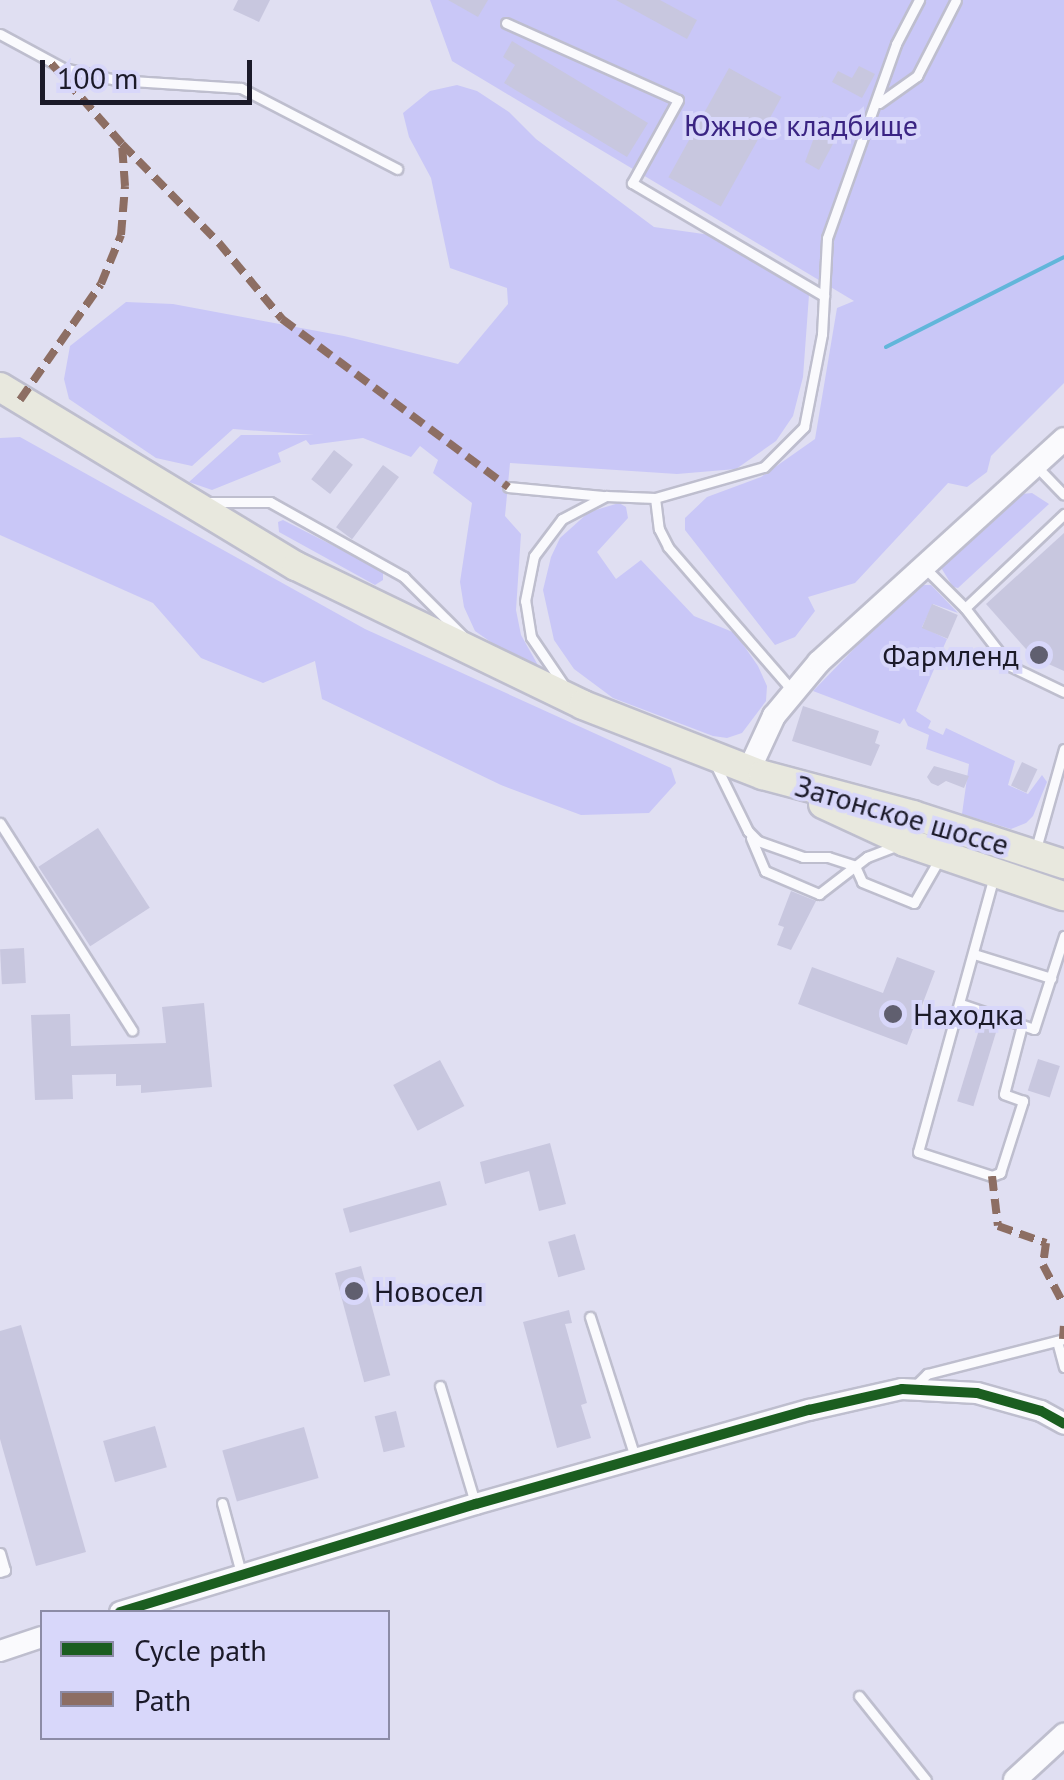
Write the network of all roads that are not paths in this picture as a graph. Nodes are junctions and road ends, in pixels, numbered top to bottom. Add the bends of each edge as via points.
1 (919, 0) edge
2 (956, 0) edge
3 (506, 23) dead end
4 (0, 34) edge
5 (878, 103) junction
6 (397, 169) dead end
7 (824, 296) junction
8 (0, 387) edge
9 (1064, 439) edge
10 (1036, 465) junction
11 (508, 487) dead end
12 (1064, 494) edge
13 (606, 496) junction
14 (655, 498) junction
15 (188, 504) junction
16 (1064, 514) edge
17 (922, 566) junction
18 (965, 608) junction
19 (485, 660) junction
20 (792, 690) junction
21 (1064, 692) edge
22 (583, 704) junction
23 (1064, 749) edge
24 (710, 755) junction
25 (1062, 764) edge
26 (756, 773) junction
27 (0, 822) edge
28 (748, 831) junction
29 (905, 842) junction
30 (1034, 854) junction
31 (942, 855) junction
32 (1064, 864) edge
33 (855, 866) junction
34 (994, 873) junction
35 (1064, 896) edge
36 (1064, 936) edge
37 (974, 954) junction
38 (1051, 978) junction
39 (961, 1004) junction
40 (1022, 1024) junction
41 (132, 1030) dead end
42 (590, 1317) dead end
43 (1060, 1340) edge
44 (1064, 1366) edge
45 (440, 1386) dead end
46 (913, 1388) junction
47 (1064, 1424) edge
48 (636, 1458) junction
49 (222, 1503) dead end
50 (476, 1504) junction
51 (0, 1553) edge
52 (0, 1572) edge
53 (241, 1574) junction
54 (126, 1610) edge
55 (40, 1638) edge
56 (0, 1651) edge
57 (859, 1696) dead end
58 (1064, 1735) edge
59 (926, 1780) edge
60 (1015, 1780) edge

1 - 5 lane via 896,44
2 - 5 lane via 917,76
3 - 7 lane via 678,100 632,183
4 - 6 lane via 63,68 116,80 242,88
5 - 7 lane via 827,238
7 - 14 lane via 804,427 764,467
8 - 15 main road
9 - 10 main road
10 - 12 lane
10 - 17 main road
11 - 13 lane
13 - 14 lane
13 - 22 lane via 562,519 534,556 527,580 531,637 544,662
14 - 20 lane via 668,547
15 - 19 main road
15 - 19 lane via 270,502 404,577
16 - 18 lane
17 - 18 lane
17 - 20 main road
18 - 21 lane via 1010,666
19 - 22 main road
20 - 26 main road via 774,716
22 - 24 main road
23 - 25 lane
24 - 26 main road
24 - 28 lane
25 - 30 lane
26 - 29 main road, Затонское шоссе
26 - 30 main road, Затонское шоссе
27 - 41 lane
28 - 33 lane via 804,857
28 - 33 lane via 765,871 819,894
29 - 31 main road, Затонское шоссе
29 - 33 lane
30 - 32 main road, Затонское шоссе
31 - 33 lane via 914,903 862,882
31 - 34 main road, Затонское шоссе
34 - 35 main road, Затонское шоссе
34 - 37 lane
36 - 38 lane
37 - 38 lane
37 - 39 lane
38 - 40 lane via 1034,1028
39 - 40 lane
39 - 40 lane via 918,1152 992,1176 1000,1173 1022,1101 1004,1094
42 - 48 lane
43 - 44 lane
43 - 46 lane via 927,1374
45 - 50 lane
46 - 47 street via 976,1392
46 - 48 street
48 - 50 street
49 - 53 lane
50 - 53 street
51 - 52 lane
53 - 54 street
55 - 56 street
57 - 59 lane
58 - 60 main road

